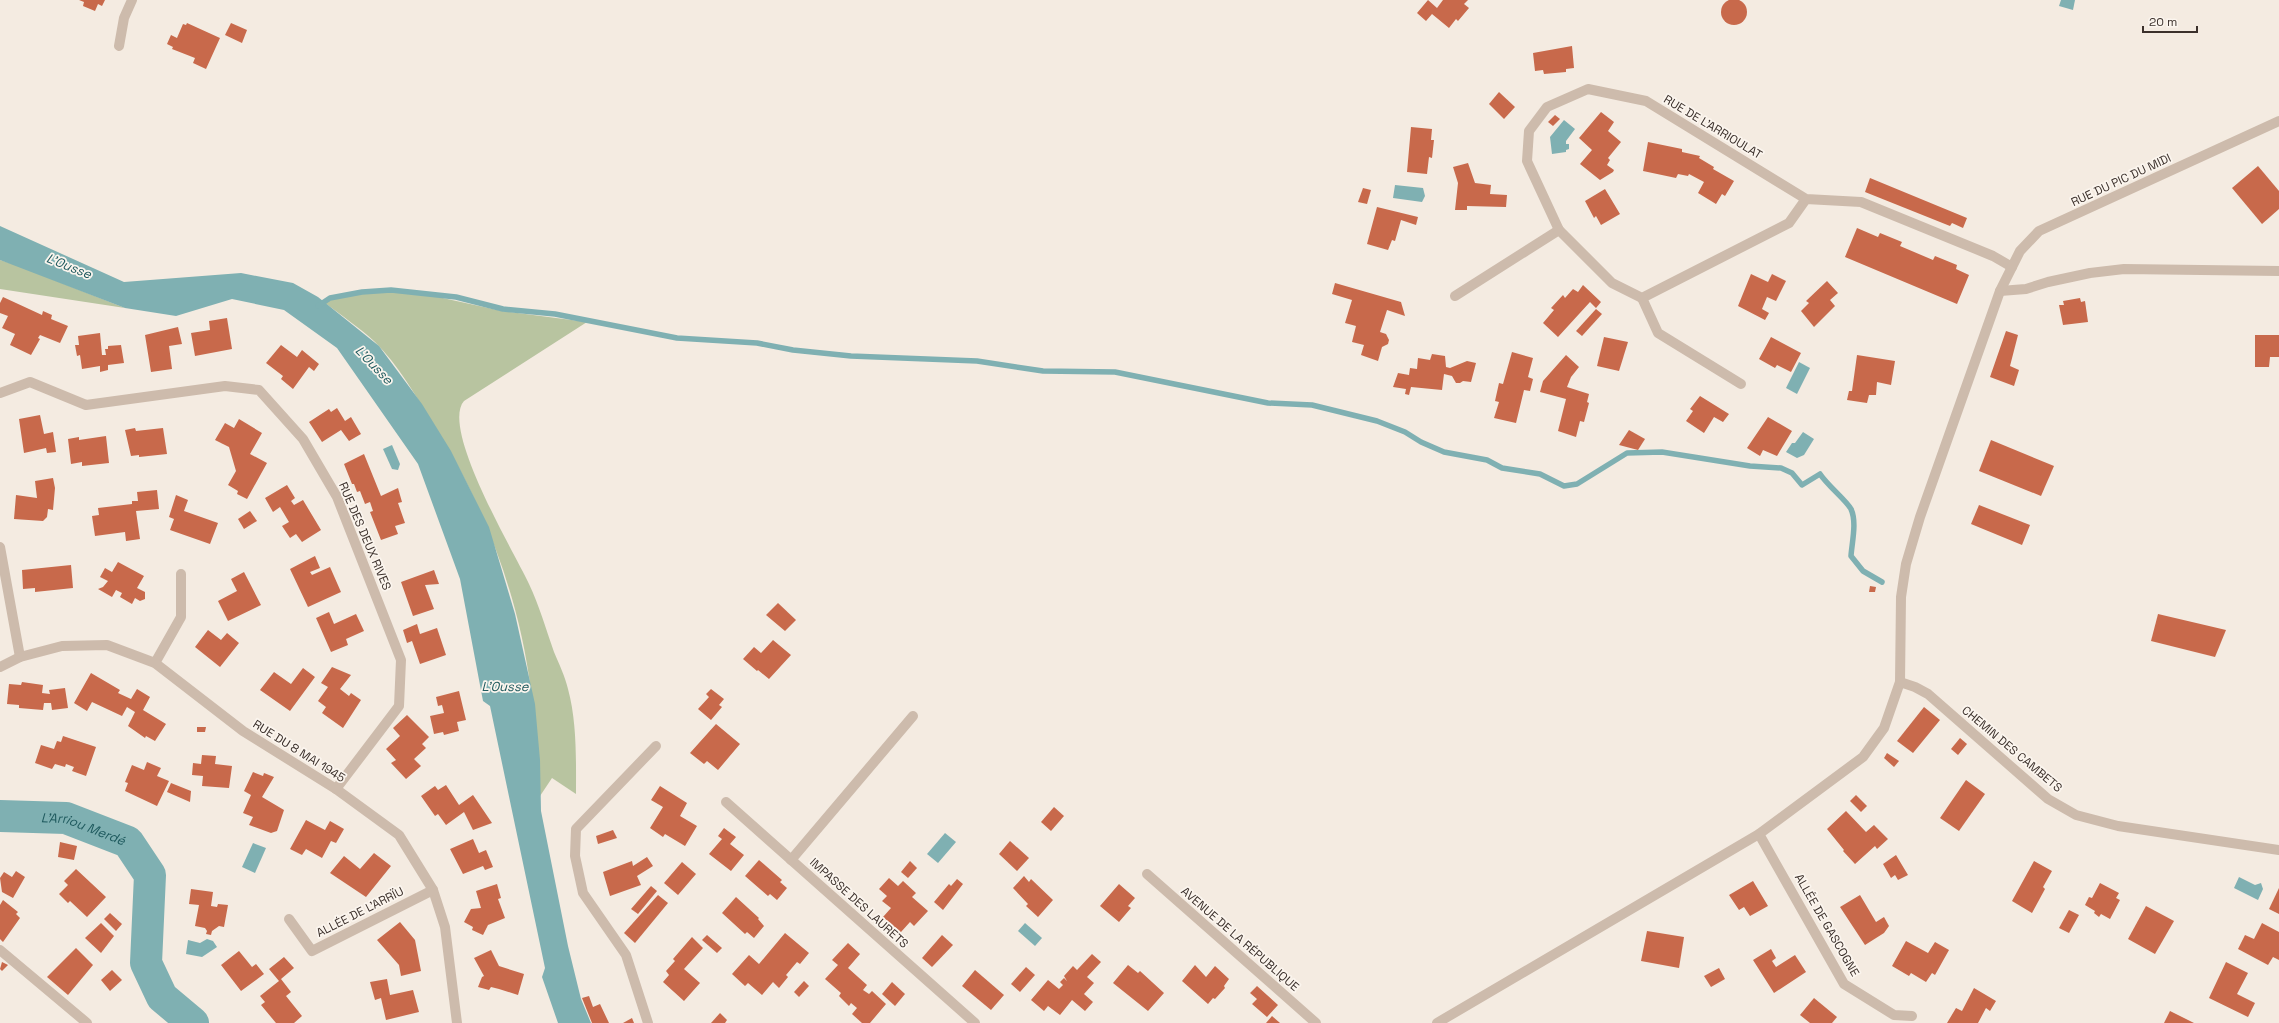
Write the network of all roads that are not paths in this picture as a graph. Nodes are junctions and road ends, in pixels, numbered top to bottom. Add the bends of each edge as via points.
1 (132, 0) edge
2 (119, 46) dead end
3 (2279, 121) edge
4 (1806, 199) junction
5 (1559, 230) junction
6 (2012, 267) junction
7 (2279, 271) edge
8 (2000, 291) junction
9 (1455, 296) dead end
10 (1642, 298) junction
11 (1741, 384) dead end
12 (0, 393) edge
13 (0, 547) edge
14 (181, 574) dead end
15 (20, 657) junction
16 (154, 663) junction
17 (0, 666) edge
18 (1900, 682) junction
19 (913, 716) dead end
20 (656, 746) dead end
21 (336, 789) junction
22 (726, 802) dead end
23 (1759, 834) junction
24 (2279, 850) edge
25 (791, 860) junction
26 (1147, 874) dead end
27 (433, 890) junction
28 (290, 919) dead end
29 (0, 950) edge
30 (1912, 1016) dead end
31 (87, 1023) edge
32 (457, 1023) edge
33 (648, 1023) edge
34 (975, 1023) edge
35 (1316, 1023) edge
36 (1437, 1023) edge

1 - 2 street via 124,18
3 - 6 street, RUE DU PIC DU MIDI via 2039,231 2020,251
4 - 5 street, RUE DE L'ARRIOULAT via 1646,101 1588,89 1547,107 1529,131 1527,161
4 - 6 street via 1861,202 1993,256
4 - 10 street via 1789,223
5 - 9 street
5 - 10 street, RUE DE L'ARRIOULAT via 1612,283
6 - 8 street, RUE DU PIC DU MIDI
7 - 8 street via 2124,269 2090,273 2026,289
8 - 18 street, RUE DU PIC DU MIDI via 1920,517 1906,564 1901,597
10 - 11 street via 1658,333
12 - 21 street, RUE DES DEUX RIVES via 30,382 86,406 225,386 259,390 303,439 337,497 401,660 399,706
13 - 15 street
14 - 16 street via 181,617
15 - 16 street, RUE DU 8 MAI 1945 via 62,646 106,644
15 - 17 street, RUE DU 8 MAI 1945
16 - 21 street, RUE DU 8 MAI 1945 via 243,731
18 - 23 street, RUE DU PIC DU MIDI via 1884,728 1863,757
18 - 24 street, CHEMIN DES CAMBETS via 1915,686 1928,694 2048,799 2076,815 2118,826
19 - 25 street
20 - 33 street via 576,829 575,856 583,893 626,955
21 - 27 street, RUE DU 8 MAI 1945 via 399,835
22 - 25 street, IMPASSE DES LAURETS
23 - 30 street, ALLÉE DE GASCOGNE via 1844,984 1894,1015
23 - 36 street, RUE DU PIC DU MIDI
25 - 34 street, IMPASSE DES LAURETS
26 - 35 street, AVENUE DE LA RÉPUBLIQUE
27 - 28 street, ALLÉE DE L'ARRÏU via 312,951
27 - 32 street, RUE DU 8 MAI 1945 via 445,927
29 - 31 street

